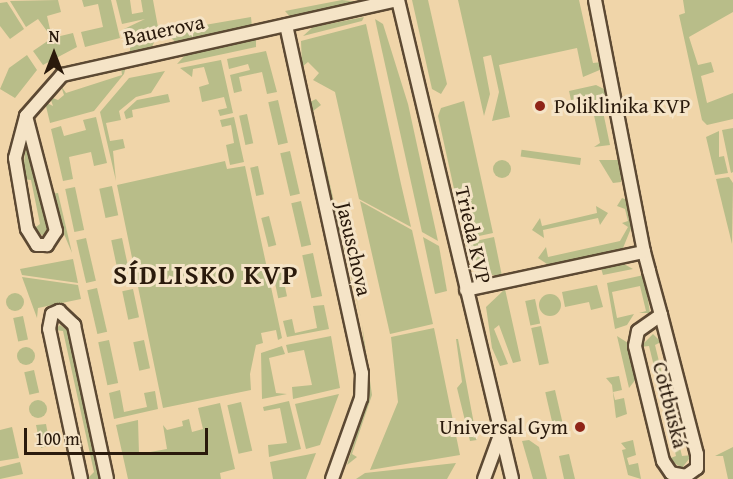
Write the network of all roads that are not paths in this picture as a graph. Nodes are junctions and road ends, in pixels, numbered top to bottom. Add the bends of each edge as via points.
1 (398, 0) edge
2 (595, 0) edge
3 (286, 25) junction
4 (26, 116) junction
5 (644, 252) junction
6 (466, 290) junction
7 (661, 315) junction
8 (499, 437) junction
9 (81, 479) edge
10 (107, 479) edge
11 (332, 479) edge
12 (484, 479) edge
13 (513, 479) edge

1 - 3 street, Bauerova
1 - 6 street, Trieda KVP
2 - 5 street, Cottbuská
3 - 4 street, Bauerova via 76,69 53,84
3 - 11 street, Jasuschova via 362,373 361,399
4 - 4 street, Bauerova via 15,174 31,239 47,245 56,231
5 - 6 street
5 - 7 street, Cottbuská
6 - 8 street, Trieda KVP
7 - 7 street, Cottbuská via 699,462 693,472 677,476 663,461 635,346 638,331
8 - 12 street
8 - 13 street, Trieda KVP
9 - 10 street via 49,329 52,314 59,311 74,325

